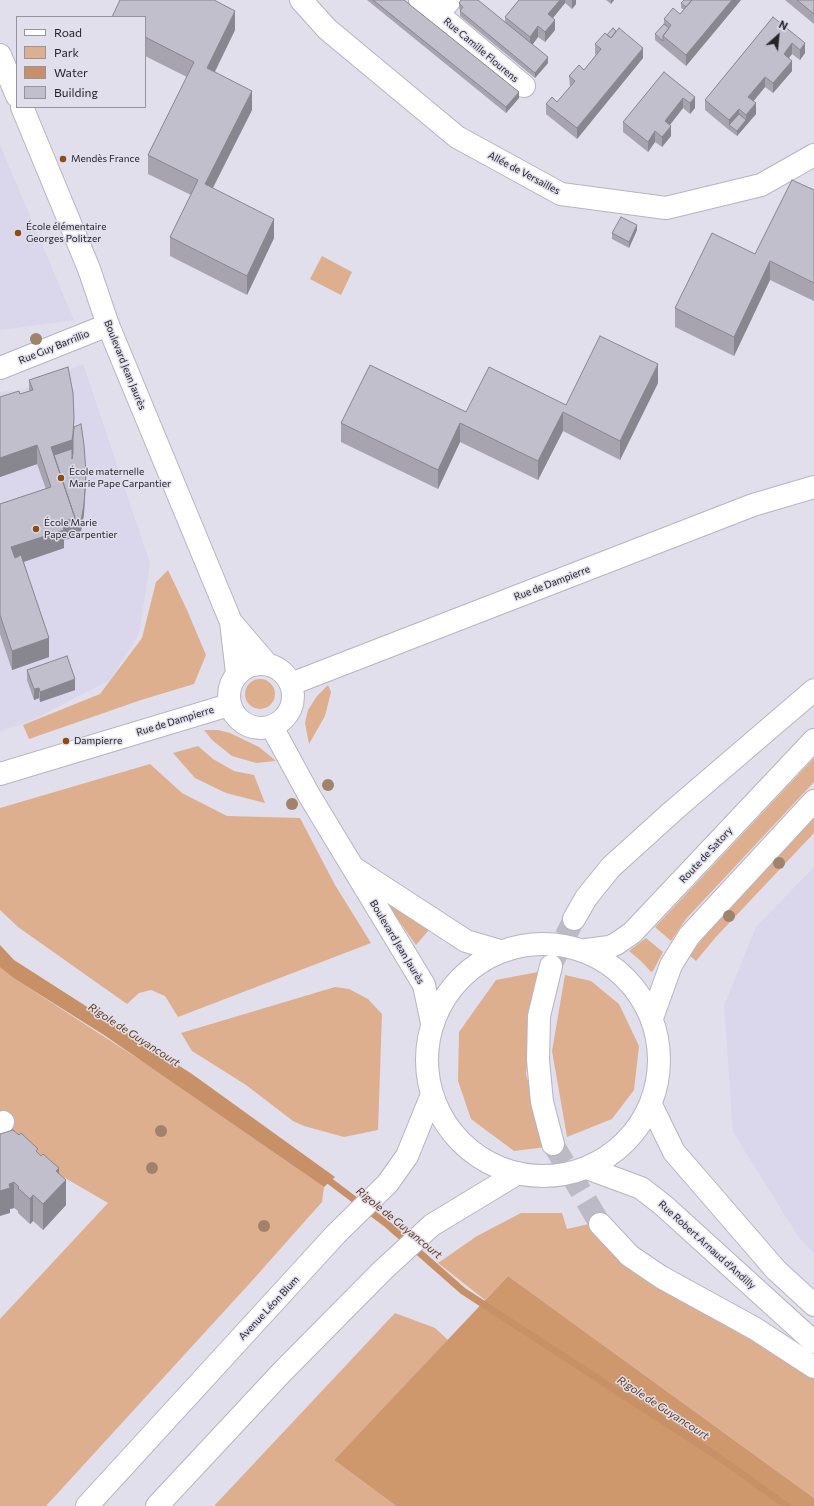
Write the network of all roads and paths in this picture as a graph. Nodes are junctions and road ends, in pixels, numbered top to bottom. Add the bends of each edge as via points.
1 (301, 0) edge
2 (420, 0) edge
3 (444, 7) edge
4 (0, 56) edge
5 (524, 86) dead end
6 (16, 94) edge
7 (22, 108) edge
8 (814, 155) edge
9 (108, 325) junction
10 (0, 368) edge
11 (814, 487) edge
12 (231, 622) junction
13 (267, 664) junction
14 (237, 673) junction
15 (291, 684) junction
16 (814, 690) edge
17 (229, 705) junction
18 (272, 726) junction
19 (814, 740) edge
20 (30, 765) junction
21 (0, 774) edge
22 (0, 779) edge
23 (814, 801) edge
24 (351, 866) junction
25 (574, 919) tunnel mouth
26 (586, 950) junction
27 (500, 951) junction
28 (552, 966) tunnel mouth
29 (652, 1018) junction
30 (432, 1023) junction
31 (431, 1096) junction
32 (651, 1105) junction
33 (553, 1144) tunnel mouth
34 (587, 1168) junction
35 (518, 1174) junction
36 (600, 1224) tunnel mouth
37 (814, 1305) edge
38 (814, 1342) edge
39 (814, 1367) edge
40 (87, 1506) edge
41 (157, 1506) edge

1 - 8 street, Allée de Versailles via 327,29 457,137 561,194 666,208 762,185
2 - 3 street, Rue Camille Flourens
3 - 5 street, Rue Camille Flourens
4 - 6 street
7 - 9 street, Boulevard Jean Jaurès via 89,270
9 - 10 street, Rue Guy Barrillio
9 - 12 street, Boulevard Jean Jaurès
11 - 15 street, Rue de Dampierre via 753,506
12 - 13 street, Boulevard Jean Jaurès
12 - 14 street, Boulevard Jean Jaurès
13 - 14 street via 245,667
13 - 15 street via 285,675
14 - 17 street via 228,693
15 - 18 street via 293,700 290,711 283,720
16 - 25 street via 616,862 594,887
17 - 18 street via 240,721 250,727
17 - 20 street, Rue de Dampierre
18 - 24 street, Boulevard Jean Jaurès via 308,795
19 - 26 street, Route de Satory via 632,933 609,947
20 - 21 street, Rue de Dampierre
20 - 22 street, Rue de Dampierre
23 - 29 street via 689,936 671,965
24 - 27 street, Boulevard Jean Jaurès via 466,941
24 - 30 street, Boulevard Jean Jaurès via 424,985
26 - 27 street via 548,942
26 - 29 street via 610,964 624,977
27 - 30 street via 472,968 462,978 443,1001
28 - 33 street via 539,1016 538,1060 542,1102
29 - 32 street via 657,1034 660,1063 659,1078
30 - 31 street via 426,1055
31 - 35 street via 446,1124 465,1146 488,1162
31 - 40 street, Avenue Léon Blum via 407,1156 388,1183 336,1234
32 - 34 street via 635,1133 626,1142 602,1161
32 - 37 street via 674,1152 776,1270
34 - 35 street via 554,1176
34 - 38 street, Rue Robert Arnaud d'Andilly via 641,1188
35 - 41 street via 432,1225 383,1270 283,1371
36 - 39 street via 630,1256 661,1277 754,1328

